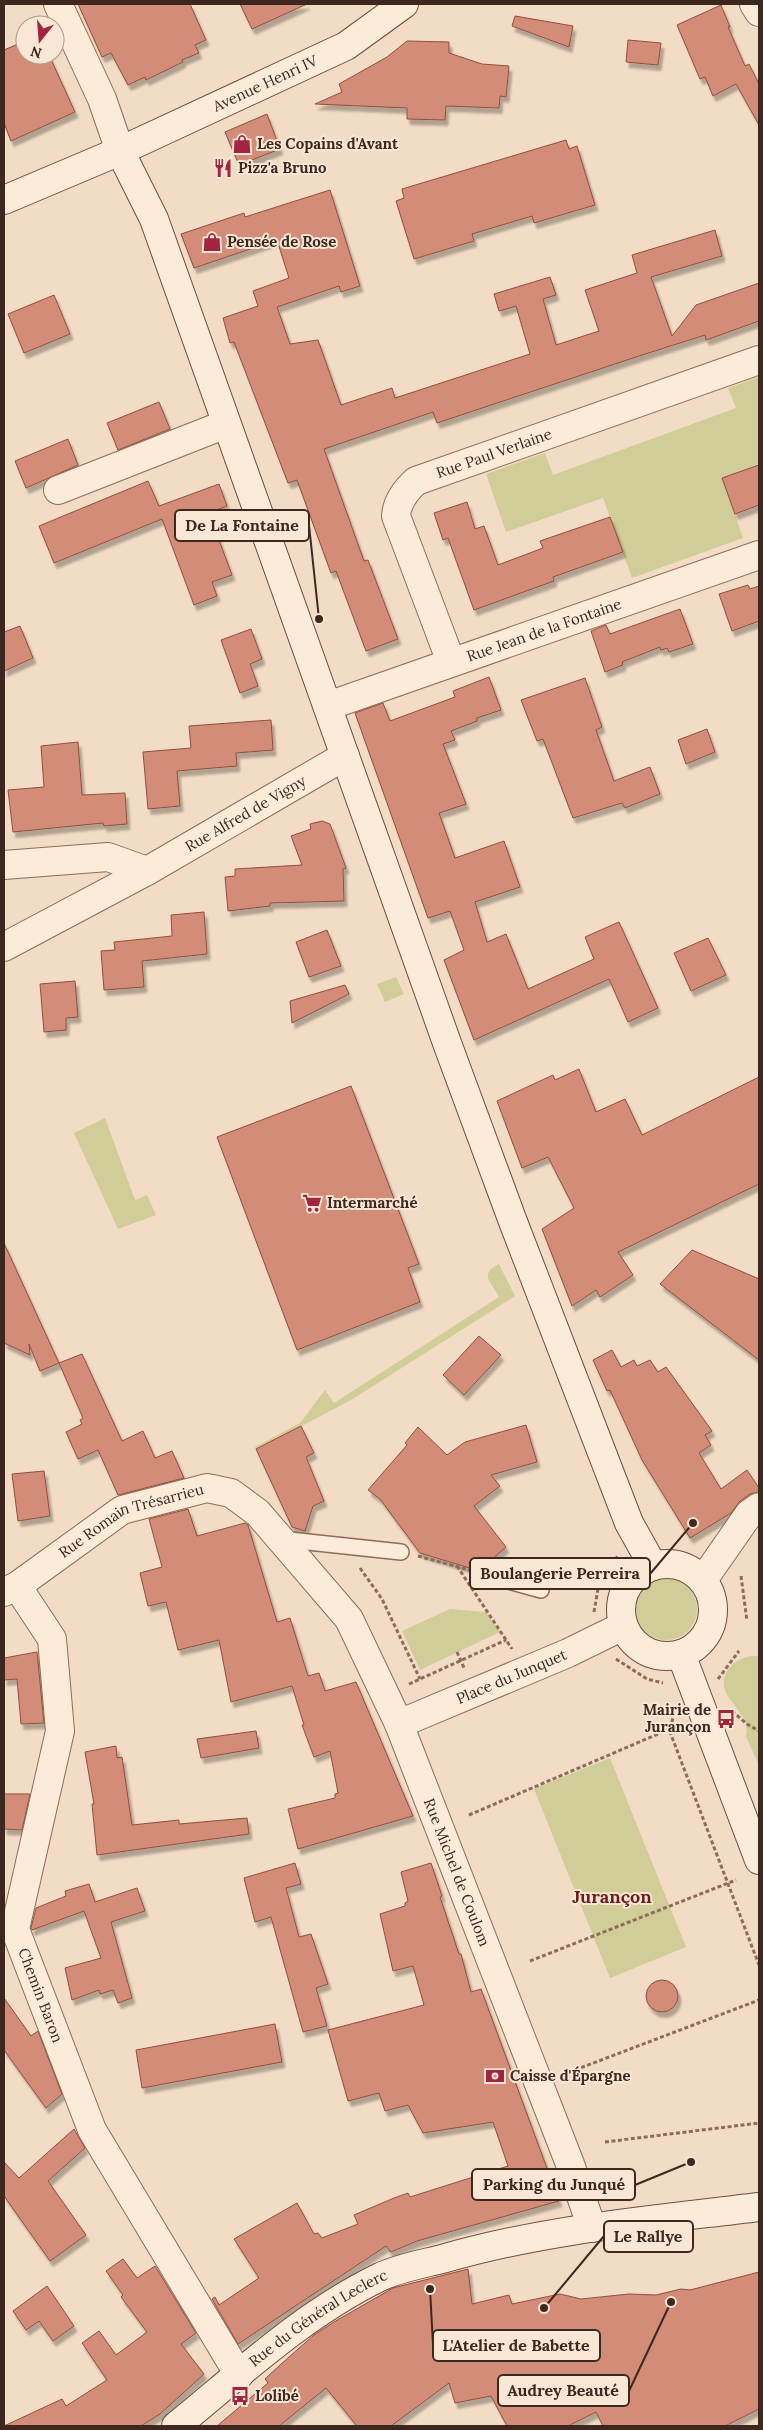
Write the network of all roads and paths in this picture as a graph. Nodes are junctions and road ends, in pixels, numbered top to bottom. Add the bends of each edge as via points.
1 (58, 4) edge
2 (404, 4) edge
3 (754, 4) edge
4 (759, 12) edge
5 (120, 151) junction
6 (4, 200) edge
7 (759, 360) edge
8 (226, 424) junction
9 (58, 490) dead end
10 (759, 555) edge
11 (450, 662) junction
12 (328, 706) junction
13 (345, 756) junction
14 (4, 865) edge
15 (146, 872) junction
16 (4, 947) edge
17 (759, 1506) edge
18 (280, 1539) junction
19 (343, 1545) junction
20 (401, 1552) joint
21 (457, 1566) junction
22 (653, 1566) junction
23 (490, 1576) joint
24 (741, 1576) dead end
25 (703, 1580) junction
26 (10, 1589) edge
27 (541, 1590) dead end
28 (747, 1621) dead end
29 (623, 1626) junction
30 (506, 1640) junction
31 (739, 1651) dead end
32 (457, 1652) dead end
33 (514, 1652) dead end
34 (681, 1654) junction
35 (612, 1655) dead end
36 (461, 1660) junction
37 (467, 1673) dead end
38 (420, 1679) junction
39 (716, 1682) dead end
40 (668, 1683) dead end
41 (412, 1694) dead end
42 (728, 1704) dead end
43 (675, 1706) dead end
44 (399, 1724) junction
45 (679, 1725) dead end
46 (671, 1729) junction
47 (759, 1731) edge
48 (469, 1815) dead end
49 (759, 1860) edge
50 (736, 1880) dead end
51 (728, 1884) junction
52 (530, 1961) dead end
53 (759, 1966) edge
54 (759, 2000) edge
55 (575, 2070) dead end
56 (759, 2123) edge
57 (605, 2142) dead end
58 (759, 2207) edge
59 (592, 2228) junction
60 (239, 2375) junction
61 (176, 2426) edge

1 - 5 street via 105,106
2 - 5 street, Avenue Henri IV via 346,46
3 - 4 street
5 - 6 street, Avenue Henri IV
5 - 8 street via 154,219
7 - 11 street, Rue Paul Verlaine via 412,484 402,497 396,516
8 - 9 street
8 - 12 street
10 - 11 street, Rue Jean de la Fontaine
11 - 12 street, Rue Jean de la Fontaine
12 - 13 street
13 - 15 street, Rue Alfred de Vigny
13 - 22 street via 512,1219 629,1523
14 - 15 street via 108,858
15 - 16 street, Rue Alfred de Vigny
17 - 25 street via 749,1514
18 - 19 lane
18 - 26 street, Rue Romain Trésarrieu via 258,1513 231,1493 207,1488 122,1510
18 - 44 street, Rue Michel de Coulom via 349,1619
19 - 20 lane
19 - 38 path via 382,1599
20 - 21 path
21 - 23 path
21 - 30 path
22 - 25 street via 666,1563 680,1565
22 - 29 street via 639,1572 622,1596
23 - 27 lane
24 - 28 path
25 - 34 street via 712,1598 713,1618 702,1640
26 - 60 street, Chemin Baron via 52,1639 60,1731 15,1929 92,2130
29 - 34 street via 640,1648 653,1654
29 - 44 street, Place du Junquet via 568,1653
30 - 33 path
30 - 36 path
31 - 39 path
32 - 36 path
34 - 49 street
35 - 40 path via 641,1676
36 - 37 path
36 - 38 path
38 - 41 path via 407,1685
42 - 47 path via 746,1724
43 - 46 path
44 - 59 street, Rue Michel de Coulom via 567,2155
45 - 46 path
46 - 48 path
46 - 51 path
50 - 51 path
51 - 52 path
51 - 53 path
54 - 55 path
56 - 57 path
58 - 59 street, Rue du Général Leclerc
59 - 60 street, Rue du Général Leclerc via 481,2248 382,2276 305,2321
60 - 61 street, Rue du Général Leclerc

